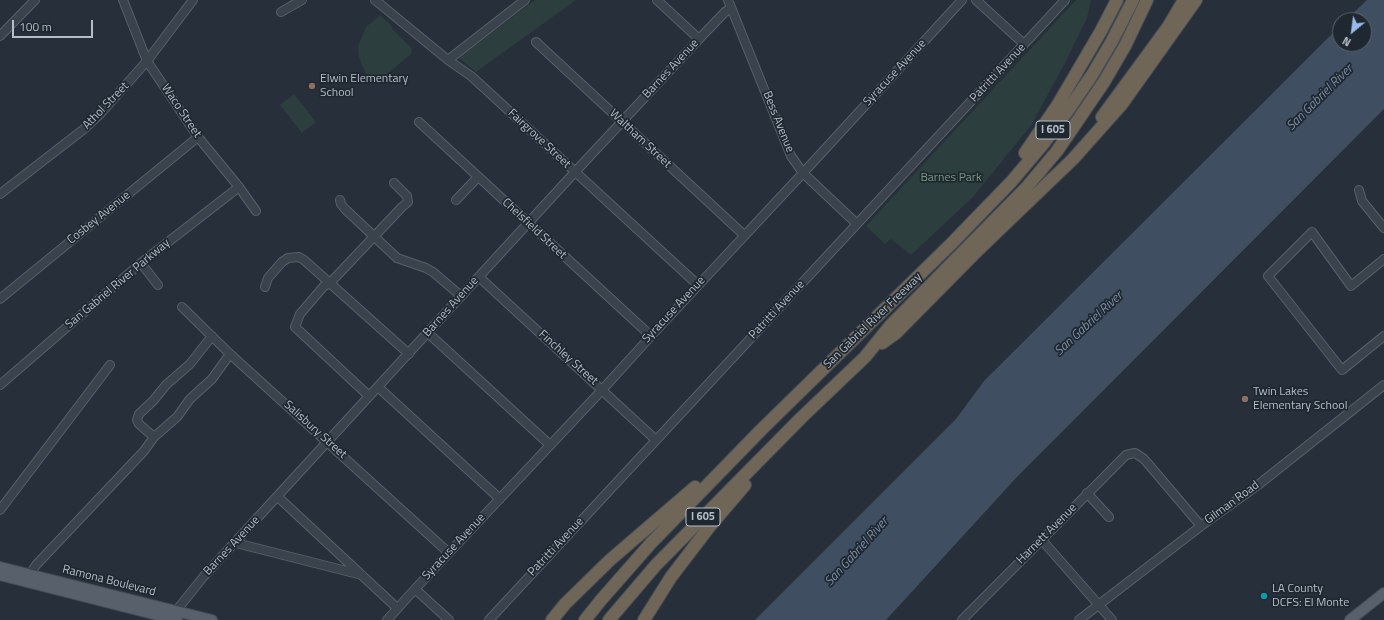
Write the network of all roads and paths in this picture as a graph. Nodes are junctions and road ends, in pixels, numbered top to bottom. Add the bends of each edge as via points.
1 (35, 0) edge
2 (123, 0) edge
3 (194, 0) edge
4 (302, 0) edge
5 (377, 0) edge
6 (525, 0) edge
7 (657, 0) edge
8 (962, 0) edge
9 (976, 0) edge
10 (1065, 0) edge
11 (1108, 0) edge
12 (1117, 0) edge
13 (1133, 0) edge
14 (1147, 0) edge
15 (1184, 0) edge
16 (1196, 0) edge
17 (730, 4) edge
18 (281, 12) dead end
19 (0, 36) edge
20 (699, 39) junction
21 (536, 42) dead end
22 (1024, 44) junction
23 (1086, 56) junction
24 (448, 60) junction
25 (147, 61) junction
26 (419, 122) dead end
27 (622, 122) junction
28 (198, 137) junction
29 (575, 172) junction
30 (803, 173) junction
31 (1057, 174) junction
32 (478, 177) junction
33 (394, 183) dead end
34 (239, 187) junction
35 (1359, 190) dead end
36 (0, 194) edge
37 (340, 200) dead end
38 (456, 200) dead end
39 (256, 211) dead end
40 (528, 223) junction
41 (857, 224) junction
42 (1384, 228) edge
43 (744, 235) junction
44 (373, 236) junction
45 (951, 244) junction
46 (1384, 258) edge
47 (141, 263) junction
48 (479, 277) junction
49 (330, 283) junction
50 (158, 285) dead end
51 (698, 285) junction
52 (264, 287) dead end
53 (461, 296) junction
54 (0, 299) edge
55 (182, 307) dead end
56 (428, 333) junction
57 (212, 336) junction
58 (650, 336) junction
59 (1384, 336) edge
60 (230, 354) junction
61 (408, 354) junction
62 (865, 357) junction
63 (110, 365) dead end
64 (0, 385) edge
65 (1384, 385) edge
66 (378, 387) junction
67 (602, 390) junction
68 (370, 396) junction
69 (801, 418) junction
70 (761, 430) junction
71 (154, 436) junction
72 (656, 440) junction
73 (328, 442) junction
74 (550, 445) junction
75 (1087, 493) junction
76 (278, 497) junction
77 (500, 498) junction
78 (0, 510) edge
79 (1109, 517) dead end
80 (1201, 526) junction
81 (1041, 539) junction
82 (236, 543) junction
83 (449, 553) junction
84 (0, 567) edge
85 (30, 574) junction
86 (0, 575) edge
87 (362, 575) junction
88 (414, 589) junction
89 (1384, 593) edge
90 (1099, 604) junction
91 (397, 608) junction
92 (176, 618) edge
93 (212, 620) edge
94 (387, 620) edge
95 (449, 620) edge
96 (489, 620) edge
97 (552, 620) edge
98 (585, 620) edge
99 (609, 620) edge
100 (644, 620) edge
101 (962, 620) edge
102 (1079, 620) edge
103 (1112, 620) edge
104 (1350, 620) edge

1 - 19 street
2 - 25 street, Waco Street
3 - 25 street, Athol Street
4 - 18 street
5 - 24 street, Fairgrove Street
6 - 24 street
7 - 20 street
8 - 30 street, Syracuse Avenue
9 - 22 street
10 - 22 street, Patritti Avenue
11 - 23 highway
12 - 23 highway
13 - 45 highway, San Gabriel River Freeway / I 605 via 1099,64 1062,119 1012,181
14 - 62 highway, San Gabriel River Freeway / I 605 via 1104,82 1057,151 1021,193 890,326
15 - 31 highway via 1174,18 1094,128
16 - 31 highway via 1122,104
17 - 20 street, Barnes Avenue via 726,12
17 - 30 street, Bess Avenue via 791,156
20 - 27 street, Barnes Avenue
21 - 27 street, Waltham Street
22 - 41 street, Patritti Avenue
23 - 45 highway via 1032,144
24 - 29 street, Fairgrove Street via 471,76
25 - 28 street, Waco Street
25 - 36 street, Athol Street via 113,101 84,129
26 - 32 street, Chelsfield Street
27 - 29 street, Barnes Avenue
27 - 43 street, Waltham Street
28 - 34 street, Waco Street
28 - 54 street, Cosbey Avenue
29 - 40 street, Barnes Avenue
29 - 51 street, Fairgrove Street
30 - 41 street, Bess Avenue
30 - 43 street, Syracuse Avenue
31 - 62 highway via 896,333
32 - 38 street
32 - 40 street, Chelsfield Street
33 - 44 street via 407,196 408,202
34 - 39 street, Waco Street
34 - 47 street, San Gabriel River Parkway
35 - 42 street via 1362,202
37 - 44 street via 345,209
40 - 48 street, Barnes Avenue
40 - 58 street, Chelsfield Street
41 - 72 street, Patritti Avenue
43 - 51 street, Syracuse Avenue
44 - 49 street
44 - 53 street via 397,258 433,272
45 - 70 highway, San Gabriel River Freeway / I 605
46 - 59 street via 1350,286 1312,232 1268,276 1342,370
47 - 50 street
47 - 64 street, San Gabriel River Parkway
48 - 53 street, Barnes Avenue
48 - 67 street, Finchley Street
49 - 52 street via 304,260 294,257 282,262 268,278
49 - 61 street
49 - 68 street via 324,286 300,314 295,327
51 - 58 street, Syracuse Avenue
53 - 56 street, Barnes Avenue
55 - 57 street, Salisbury Street
56 - 61 street, Barnes Avenue
56 - 74 street
57 - 60 street, Salisbury Street
57 - 71 street via 190,364 139,414 139,424
58 - 67 street, Syracuse Avenue
60 - 71 street via 212,379 190,399 177,417
60 - 73 street, Salisbury Street
61 - 66 street, Barnes Avenue
62 - 69 highway, San Gabriel River Freeway / I 605
63 - 78 street
65 - 80 street, Gilman Road via 1258,485
66 - 68 street, Barnes Avenue
66 - 77 street
67 - 72 street, Finchley Street
67 - 74 street, Syracuse Avenue
68 - 73 street, Barnes Avenue
69 - 99 highway, San Gabriel River Freeway / I 605 via 656,565
69 - 100 highway via 706,531 671,577
70 - 97 highway via 610,560
70 - 98 highway, San Gabriel River Freeway / I 605 via 652,542
71 - 85 street via 144,451
72 - 96 street, Patritti Avenue
73 - 76 street, Barnes Avenue
73 - 83 street, Salisbury Street
74 - 77 street, Syracuse Avenue
75 - 79 street
75 - 80 street, Harnett Avenue via 1126,455 1136,454 1144,459
75 - 81 street, Harnett Avenue
76 - 82 street, Barnes Avenue
76 - 87 street
77 - 83 street, Syracuse Avenue
80 - 90 street, Gilman Road
81 - 90 street
81 - 101 street, Harnett Avenue
82 - 87 street
82 - 92 street, Barnes Avenue via 204,576
83 - 88 street, Syracuse Avenue
84 - 85 main road, Ramona Boulevard
85 - 92 main road, Ramona Boulevard
86 - 92 main road, Ramona Boulevard
87 - 91 street
88 - 91 street, Syracuse Avenue
88 - 95 street
89 - 104 main road
90 - 102 street, Gilman Road
90 - 103 street
91 - 94 street, Syracuse Avenue
92 - 93 main road, Ramona Boulevard

